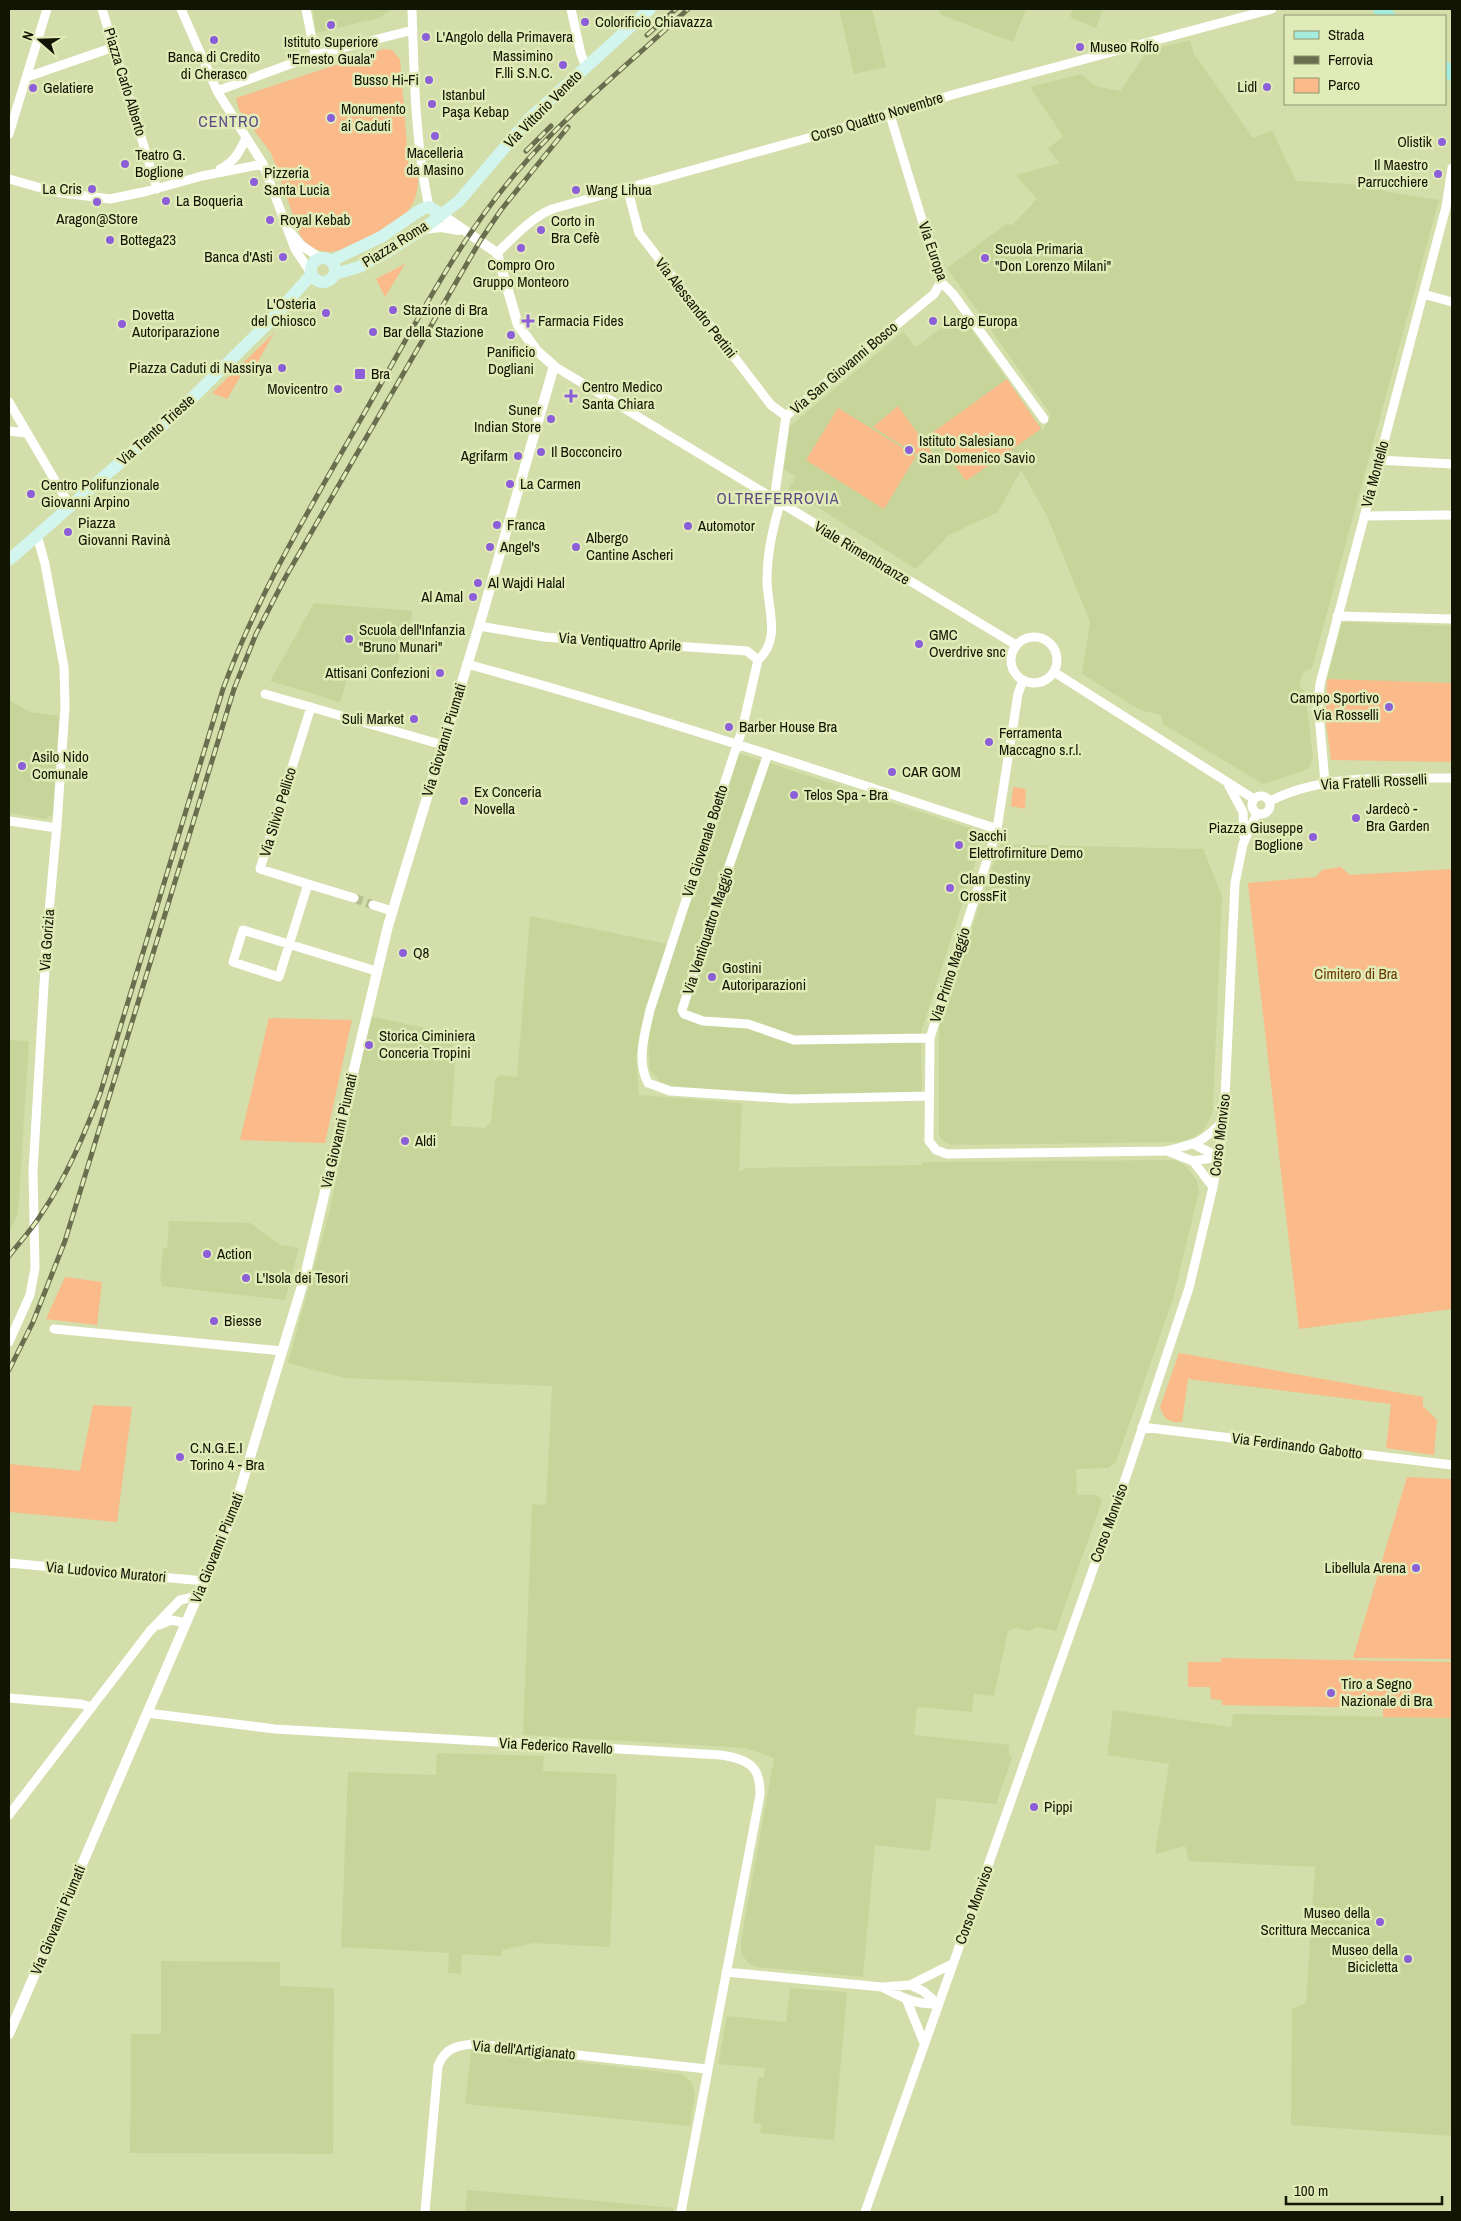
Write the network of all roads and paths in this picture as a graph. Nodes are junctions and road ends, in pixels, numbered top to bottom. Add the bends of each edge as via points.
1 (48, 9) edge
2 (102, 9) edge
3 (181, 9) edge
4 (306, 9) edge
5 (412, 9) edge
6 (571, 9) edge
7 (650, 9) edge
8 (1272, 9) edge
9 (413, 30) junction
10 (114, 47) junction
11 (315, 55) junction
12 (586, 67) junction
13 (27, 76) junction
14 (217, 91) junction
15 (890, 115) junction
16 (9, 134) edge
17 (246, 138) junction
18 (263, 164) junction
19 (1452, 168) edge
20 (210, 174) junction
21 (9, 180) edge
22 (627, 187) junction
23 (157, 189) junction
24 (429, 207) junction
25 (441, 214) junction
26 (288, 229) junction
27 (423, 230) junction
28 (464, 232) junction
29 (498, 253) junction
30 (325, 260) junction
31 (335, 274) junction
32 (314, 277) junction
33 (941, 282) junction
34 (1423, 294) junction
35 (1452, 302) edge
36 (554, 366) junction
37 (9, 402) edge
38 (786, 416) junction
39 (1044, 420) dead end
40 (9, 431) edge
41 (26, 433) junction
42 (1378, 460) junction
43 (1452, 464) edge
44 (777, 502) junction
45 (70, 506) junction
46 (1452, 515) edge
47 (1364, 516) junction
48 (37, 535) junction
49 (9, 560) edge
50 (1337, 616) junction
51 (1452, 619) edge
52 (479, 626) junction
53 (1016, 645) junction
54 (758, 660) junction
55 (467, 664) junction
56 (1054, 672) junction
57 (1023, 680) junction
58 (265, 694) dead end
59 (311, 707) junction
60 (736, 744) junction
61 (443, 745) junction
62 (768, 754) junction
63 (1452, 778) edge
64 (1227, 782) junction
65 (1324, 782) junction
66 (1254, 799) junction
67 (1270, 801) junction
68 (1257, 813) junction
69 (9, 821) edge
70 (57, 828) junction
71 (997, 829) junction
72 (1243, 844) junction
73 (308, 884) junction
74 (354, 898) tunnel mouth
75 (373, 904) tunnel mouth
76 (392, 911) junction
77 (290, 944) junction
78 (376, 971) junction
79 (930, 1038) junction
80 (929, 1096) junction
81 (1224, 1120) junction
82 (1195, 1145) junction
83 (1164, 1151) junction
84 (1219, 1157) junction
85 (1193, 1161) junction
86 (1213, 1187) junction
87 (54, 1329) dead end
88 (9, 1342) edge
89 (282, 1351) junction
90 (1142, 1427) junction
91 (1452, 1465) edge
92 (9, 1563) edge
93 (204, 1581) junction
94 (198, 1596) junction
95 (186, 1624) junction
96 (154, 1627) junction
97 (9, 1698) edge
98 (92, 1707) junction
99 (147, 1713) junction
100 (9, 1815) edge
101 (952, 1964) junction
102 (726, 1972) junction
103 (910, 1985) junction
104 (882, 1986) junction
105 (907, 2000) junction
106 (938, 2004) junction
107 (9, 2034) edge
108 (924, 2043) junction
109 (707, 2069) junction
110 (425, 2212) edge
111 (681, 2212) edge
112 (865, 2212) edge

1 - 13 street
2 - 10 street, Piazza Carlo Alberto
3 - 14 street
4 - 11 street
5 - 9 street, Piazza Roma
6 - 12 street
7 - 12 main road, Via Vittorio Veneto
8 - 15 street, Corso Quattro Novembre via 954,94
9 - 11 street
9 - 24 street, Piazza Roma via 415,97
10 - 13 street
10 - 23 street, Piazza Carlo Alberto
11 - 14 street
12 - 25 main road, Via Vittorio Veneto via 529,120 459,201
13 - 16 street
14 - 17 street
15 - 22 street, Corso Quattro Novembre
15 - 33 street, Via Europa
17 - 18 street
17 - 20 street via 230,164
18 - 20 street
18 - 26 street
19 - 34 street, Via Montello via 1446,207
20 - 23 street
21 - 23 street via 55,192 110,199
22 - 29 street, Corso Quattro Novembre via 542,213
22 - 38 street, Via Alessandro Pertini via 639,233 771,405
24 - 25 main road, Piazza Roma
24 - 30 main road, Piazza Roma via 380,237
25 - 27 main road, Piazza Roma
25 - 28 street
26 - 30 street via 301,245
26 - 32 street via 295,249
27 - 28 street via 441,227
27 - 31 main road, Piazza Roma via 359,267
28 - 29 street
29 - 36 street via 518,325 532,346
30 - 31 main road via 335,267
30 - 32 main road via 311,266
31 - 32 main road via 331,280
32 - 45 main road, Via Trento Trieste via 173,416
33 - 38 street, Via San Giovanni Bosco via 934,294
33 - 39 street, Via Europa
34 - 35 street
34 - 42 street, Via Montello
36 - 44 street, Viale Rimembranze
36 - 52 street, Via Giovanni Piumati
37 - 41 street
38 - 44 street, Via San Giovanni Bosco
40 - 41 street
41 - 45 street
42 - 43 street
42 - 47 street, Via Montello
44 - 53 street, Viale Rimembranze
44 - 54 street, Via Giovenale Boetto via 767,580 772,618 770,643
45 - 48 main road, Via Trento Trieste
46 - 47 street
47 - 50 street, Via Montello
48 - 49 main road, Via Trento Trieste
48 - 70 street, Via Gorizia via 64,666 65,707
50 - 51 street
50 - 65 street, Via Montello via 1325,659 1318,704
52 - 54 street, Via Ventiquattro Aprile via 553,638 747,651
52 - 55 street, Via Giovanni Piumati
53 - 56 street via 1025,638 1046,640 1057,658
53 - 57 street via 1010,662 1017,676
54 - 60 street, Via Giovenale Boetto
55 - 60 street
55 - 61 street, Via Giovanni Piumati
56 - 57 street via 1036,683
56 - 64 street
57 - 71 street, Via Primo Maggio via 1018,694
58 - 59 street
59 - 61 street
59 - 73 street, Via Silvio Pellico via 260,869
60 - 62 street
60 - 80 street, Via Giovenale Boetto via 650,1010 644,1034 642,1067 648,1083 659,1089 791,1099
61 - 76 street, Via Giovanni Piumati
62 - 71 street
62 - 79 street, Via Ventiquattro Maggio via 718,895 682,1010 684,1014 703,1021 748,1024 794,1040
63 - 65 street, Via Fratelli Rosselli
64 - 66 street
64 - 72 street via 1243,812
65 - 67 street, Via Fratelli Rosselli
66 - 67 street via 1263,796
66 - 68 street via 1252,805
67 - 68 street via 1268,812
68 - 72 street, Corso Monviso
69 - 70 street
70 - 88 street, Via Gorizia via 47,934 33,1171 35,1268 30,1295
71 - 79 street, Via Primo Maggio
72 - 81 street, Corso Monviso via 1235,883
73 - 74 street, Via Silvio Pellico
73 - 77 street
75 - 76 street
76 - 78 street, Via Giovanni Piumati
77 - 77 street via 243,930 233,962 279,977
77 - 78 street
78 - 89 street, Via Giovanni Piumati via 305,1276
79 - 80 street, Via Primo Maggio
80 - 83 street, Via Primo Maggio via 929,1141 936,1150 947,1154
81 - 82 street, Via Primo Maggio via 1207,1138
81 - 84 street, Corso Monviso
82 - 83 street, Via Primo Maggio
82 - 84 street
83 - 85 street, Via Primo Maggio
84 - 85 street, Via Primo Maggio
84 - 86 street, Corso Monviso
85 - 86 street
86 - 90 street, Corso Monviso via 1189,1288
87 - 89 street
89 - 93 street, Via Giovanni Piumati via 237,1500
90 - 91 street, Via Ferdinando Gabotto
90 - 101 street, Corso Monviso
92 - 93 street, Via Ludovico Muratori
93 - 94 street, Via Giovanni Piumati
94 - 95 street, Via Giovanni Piumati
94 - 96 street via 180,1600
95 - 96 street via 171,1620
95 - 99 street, Via Giovanni Piumati
96 - 98 street
97 - 98 street
98 - 100 street
99 - 102 street, Via Federico Ravello via 275,1729 735,1757 754,1768 760,1780 760,1795
99 - 107 street, Via Giovanni Piumati
101 - 103 street
101 - 106 street, Corso Monviso
102 - 104 street
102 - 109 street
103 - 104 street
103 - 106 street
104 - 105 street
105 - 106 street
105 - 108 street
106 - 108 street, Corso Monviso
108 - 112 street, Corso Monviso
109 - 110 street, Via dell'Artigianato via 475,2044 454,2048 442,2057 438,2066
109 - 111 street

